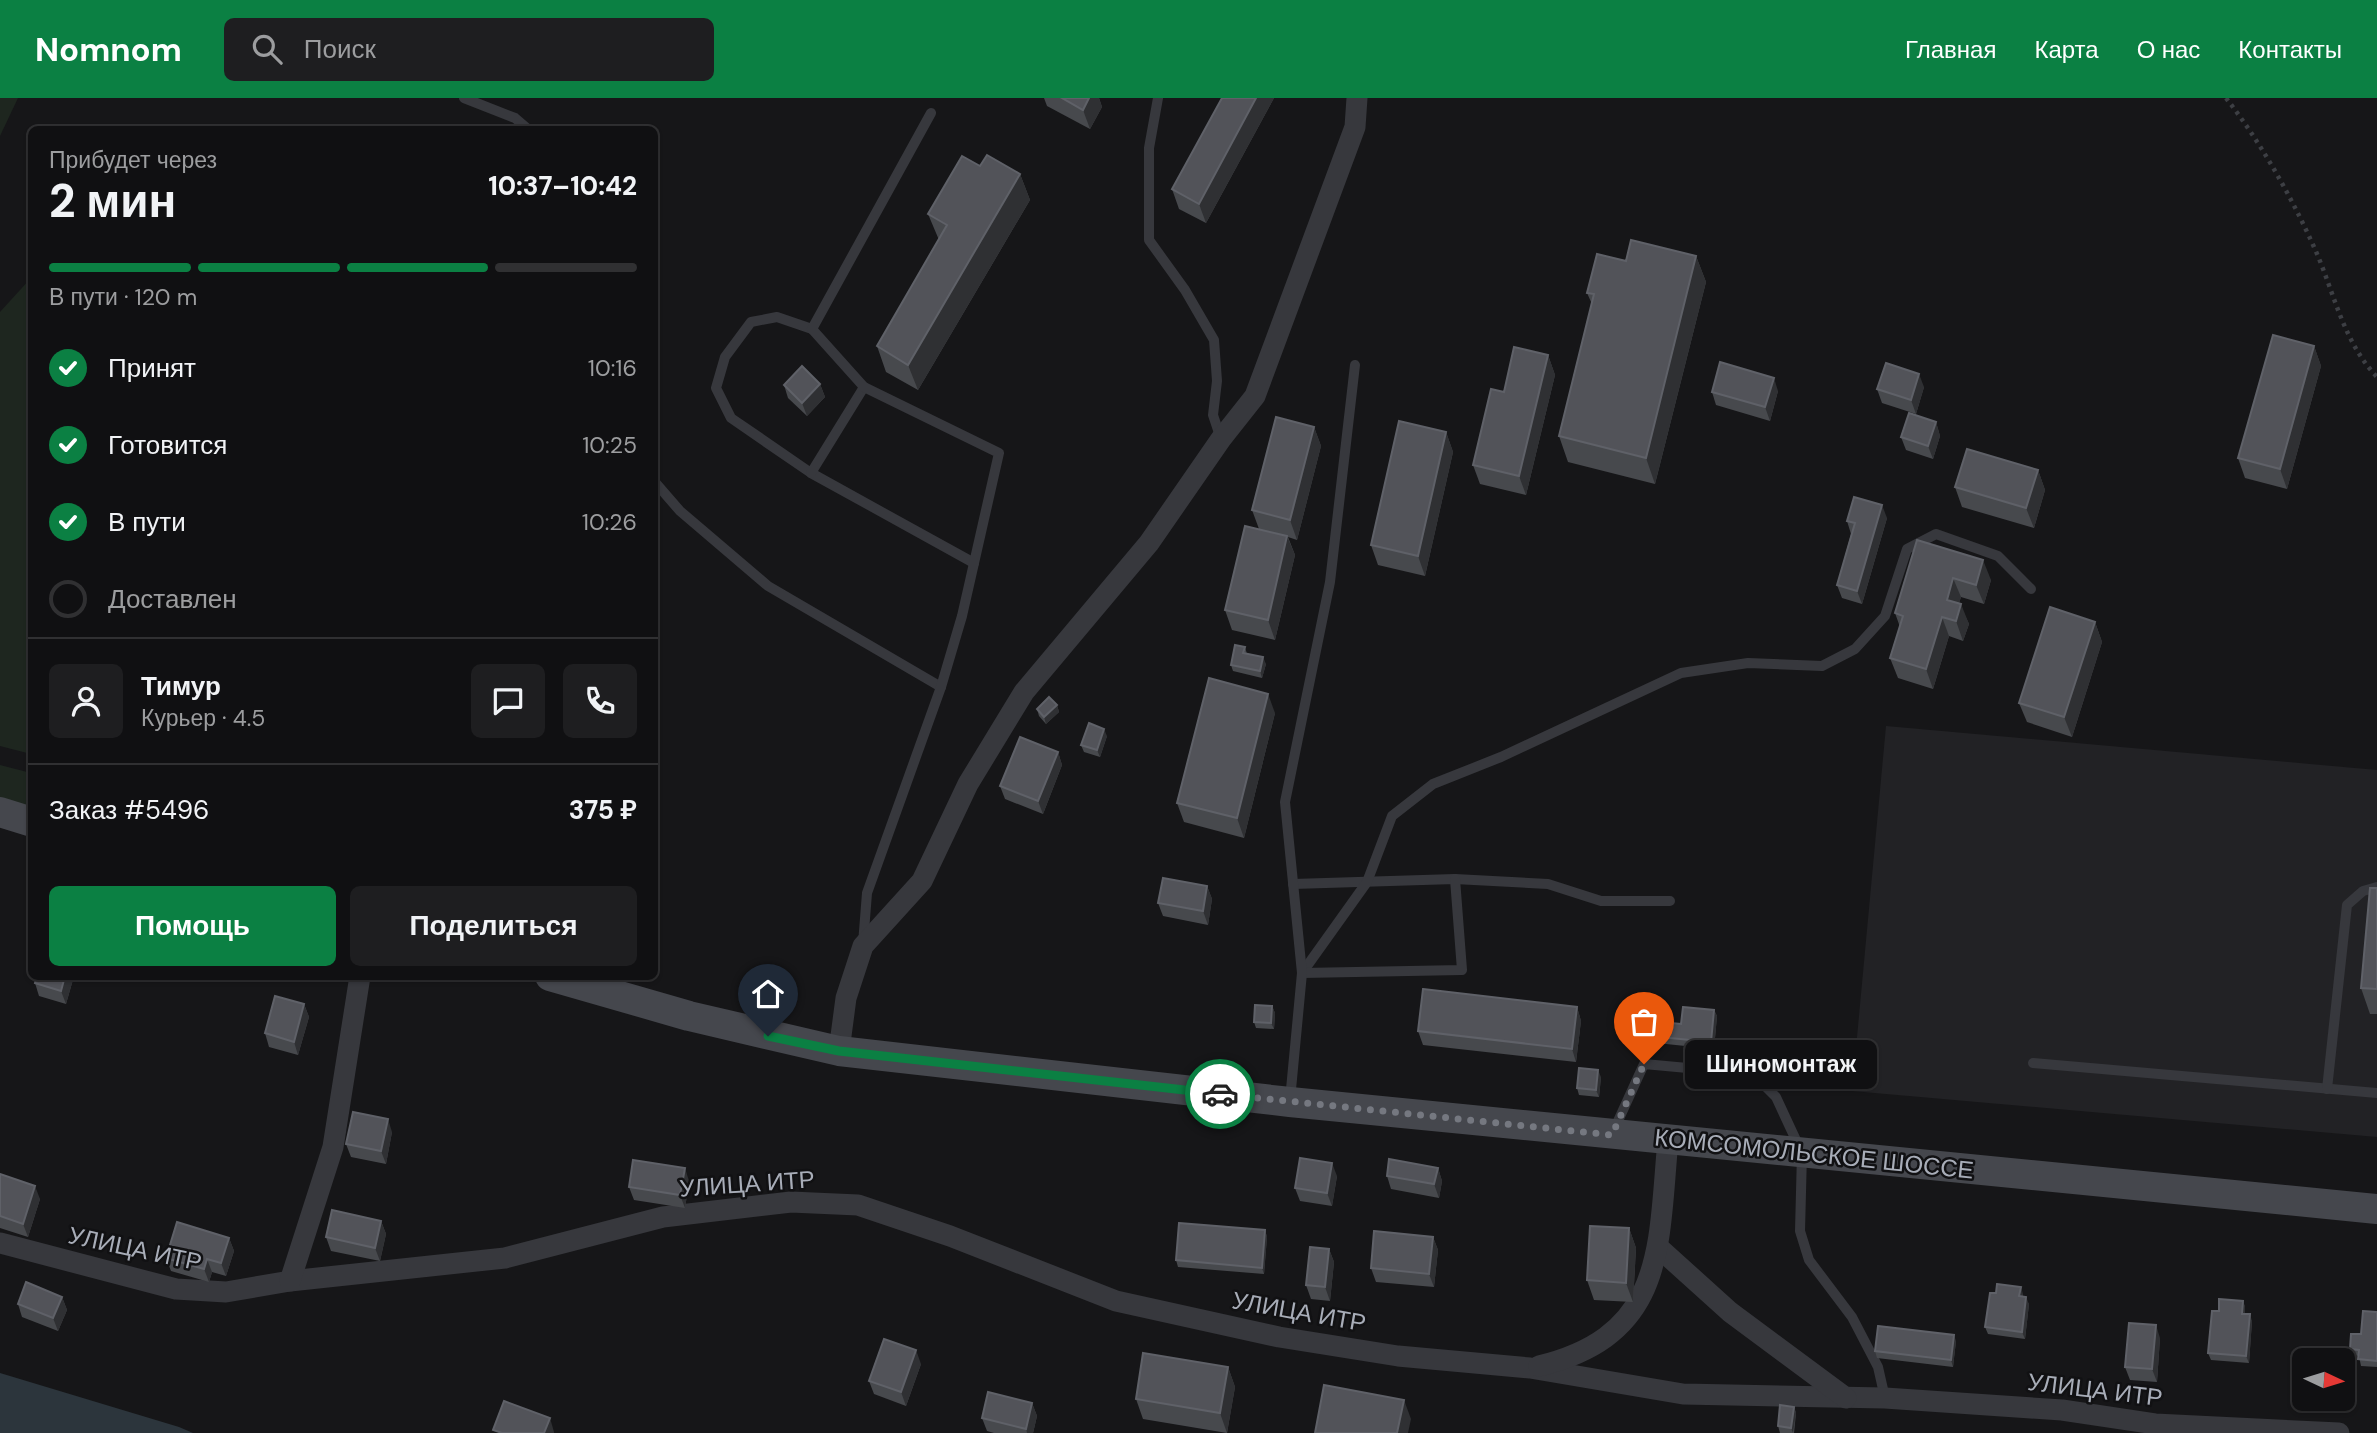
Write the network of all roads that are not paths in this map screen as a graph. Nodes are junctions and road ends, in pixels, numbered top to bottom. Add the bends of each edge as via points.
1 (464, 98) edge
2 (1158, 98) edge
3 (1357, 98) edge
4 (931, 113) dead end
5 (524, 126) edge
6 (812, 328) junction
7 (1355, 365) dead end
8 (864, 387) junction
9 (1221, 439) junction
10 (811, 473) junction
11 (658, 486) edge
12 (974, 563) junction
13 (2031, 589) dead end
14 (941, 687) junction
15 (0, 812) edge
16 (28, 821) edge
17 (1455, 879) junction
18 (1367, 882) junction
19 (1293, 884) junction
20 (2377, 887) edge
21 (1670, 901) dead end
22 (863, 946) junction
23 (1301, 973) junction
24 (359, 980) edge
25 (564, 980) edge
26 (839, 1051) junction
27 (2033, 1063) dead end
28 (2327, 1088) junction
29 (2377, 1093) edge
30 (1290, 1102) junction
31 (1612, 1135) junction
32 (1668, 1140) junction
33 (1802, 1153) junction
34 (2377, 1209) edge
35 (0, 1243) edge
36 (1659, 1243) junction
37 (290, 1281) junction
38 (1530, 1368) junction
39 (1846, 1398) junction
40 (1885, 1398) junction
41 (2155, 1429) edge
42 (2339, 1433) edge

1 - 5 lane
2 - 9 lane via 1149,148 1149,240 1214,340 1217,381 1213,415
3 - 9 street via 1355,127 1255,396
4 - 6 lane
6 - 8 lane
6 - 10 lane via 777,317 751,322 725,357 716,388 731,418
7 - 19 lane via 1330,582 1285,802
8 - 10 lane
8 - 12 lane via 999,453
9 - 22 street via 1149,543 1024,692 968,784 922,881
10 - 12 lane
11 - 14 lane via 680,511 768,586
12 - 14 lane
13 - 18 lane via 1998,556 1936,534 1907,549 1885,615 1855,649 1822,666 1748,663 1681,673 1433,784 1392,816
14 - 22 lane via 867,892
15 - 16 main road
17 - 18 lane
17 - 21 lane via 1548,884 1601,901
17 - 23 lane via 1462,970
18 - 19 lane
18 - 23 lane
19 - 23 lane
20 - 28 lane via 2363,891 2347,905
22 - 26 street via 846,998
23 - 30 lane
24 - 37 street via 333,1147
25 - 26 main road, КОМСОМОЛЬСКОЕ ШОССЕ via 689,1016
26 - 30 main road, КОМСОМОЛЬСКОЕ ШОССЕ
27 - 28 lane
28 - 29 lane
30 - 31 main road, КОМСОМОЛЬСКОЕ ШОССЕ
31 - 32 main road, КОМСОМОЛЬСКОЕ ШОССЕ
31 - 33 lane via 1644,1064 1753,1074 1776,1097
32 - 33 main road, КОМСОМОЛЬСКОЕ ШОССЕ
32 - 36 street, УЛИЦА ИТР
33 - 34 main road, КОМСОМОЛЬСКОЕ ШОССЕ
33 - 40 lane via 1800,1231 1809,1260 1852,1317 1878,1367
35 - 37 street, УЛИЦА ИТР via 176,1289 226,1293
36 - 38 street, УЛИЦА ИТР via 1636,1308 1610,1337 1573,1358
36 - 39 street via 1730,1312
37 - 38 street, УЛИЦА ИТР via 505,1258 663,1217 790,1202 858,1205 1116,1301 1319,1344
38 - 39 street, УЛИЦА ИТР via 1683,1394
39 - 40 street, УЛИЦА ИТР
40 - 41 street, УЛИЦА ИТР via 2062,1410
41 - 42 street, УЛИЦА ИТР

